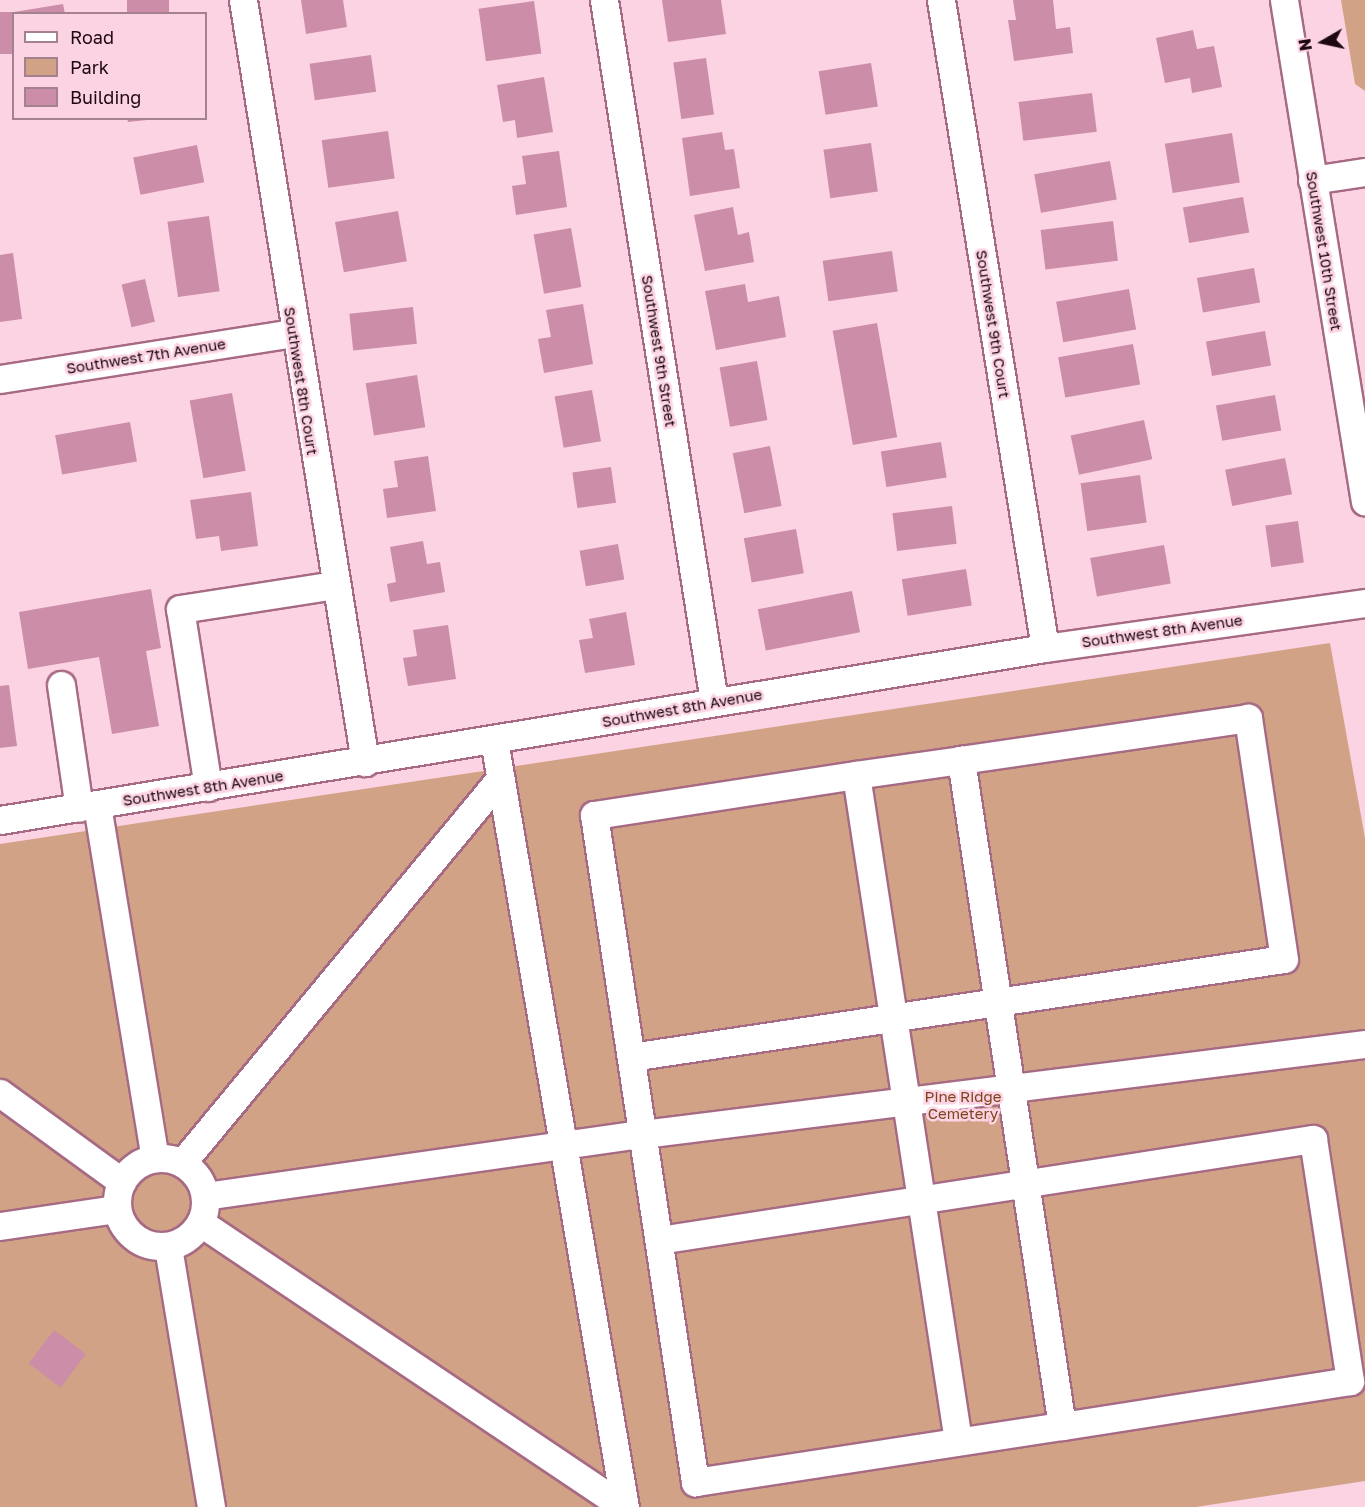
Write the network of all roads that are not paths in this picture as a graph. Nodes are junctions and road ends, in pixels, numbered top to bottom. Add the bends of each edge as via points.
1 (243, 0) edge
2 (604, 0) edge
3 (941, 0) edge
4 (1284, 0) edge
5 (1365, 172) edge
6 (1312, 180) junction
7 (292, 333) junction
8 (0, 379) edge
9 (1365, 502) edge
10 (335, 585) junction
11 (1365, 603) edge
12 (1045, 648) junction
13 (61, 685) dead end
14 (714, 702) junction
15 (494, 740) junction
16 (961, 760) junction
17 (365, 762) junction
18 (856, 775) junction
19 (500, 779) junction
20 (208, 787) junction
21 (88, 806) junction
22 (0, 820) edge
23 (998, 1002) junction
24 (893, 1018) junction
25 (1365, 1044) edge
26 (631, 1057) junction
27 (1011, 1088) junction
28 (0, 1093) edge
29 (906, 1101) junction
30 (643, 1134) junction
31 (564, 1145) junction
32 (155, 1158) junction
33 (182, 1163) junction
34 (122, 1182) junction
35 (1025, 1184) junction
36 (206, 1196) junction
37 (921, 1199) junction
38 (117, 1209) junction
39 (201, 1223) junction
40 (0, 1226) edge
41 (658, 1239) junction
42 (168, 1247) junction
43 (1062, 1426) junction
44 (957, 1442) junction
45 (211, 1507) edge
46 (625, 1507) edge

1 - 7 street, Southwest 8th Court
2 - 14 street, Southwest 9th Street
3 - 12 street, Southwest 9th Court
4 - 6 street, Southwest 10th Street
5 - 6 street
6 - 9 street, Southwest 10th Street
7 - 8 street, Southwest 7th Avenue
7 - 10 street, Southwest 8th Court
10 - 17 street, Southwest 8th Court
10 - 20 street via 180,609
11 - 12 street, Southwest 8th Avenue
12 - 14 street, Southwest 8th Avenue
13 - 21 street
14 - 15 street, Southwest 8th Avenue
15 - 17 street, Southwest 8th Avenue
15 - 19 street
16 - 18 street
16 - 23 street
16 - 23 street via 1248,718 1250,729 1284,959
17 - 20 street, Southwest 8th Avenue
18 - 24 street
18 - 26 street via 594,815
19 - 31 street
19 - 33 street
20 - 21 street, Southwest 8th Avenue
21 - 22 street, Southwest 8th Avenue
21 - 32 street
23 - 24 street
23 - 27 street
24 - 26 street
24 - 29 street
25 - 27 street
26 - 30 street
27 - 29 street
27 - 35 street
28 - 34 street
29 - 30 street
29 - 37 street
30 - 31 street
30 - 41 street
31 - 36 street
31 - 46 street
32 - 33 street
32 - 34 street via 130,1170
33 - 36 street via 194,1171
34 - 38 street
35 - 37 street
35 - 43 street
35 - 43 street via 1313,1139 1350,1382
36 - 39 street
37 - 41 street
37 - 44 street
38 - 40 street
38 - 42 street via 121,1222 141,1242
39 - 42 street via 193,1235
39 - 46 street
41 - 44 street via 695,1482
42 - 45 street
43 - 44 street

